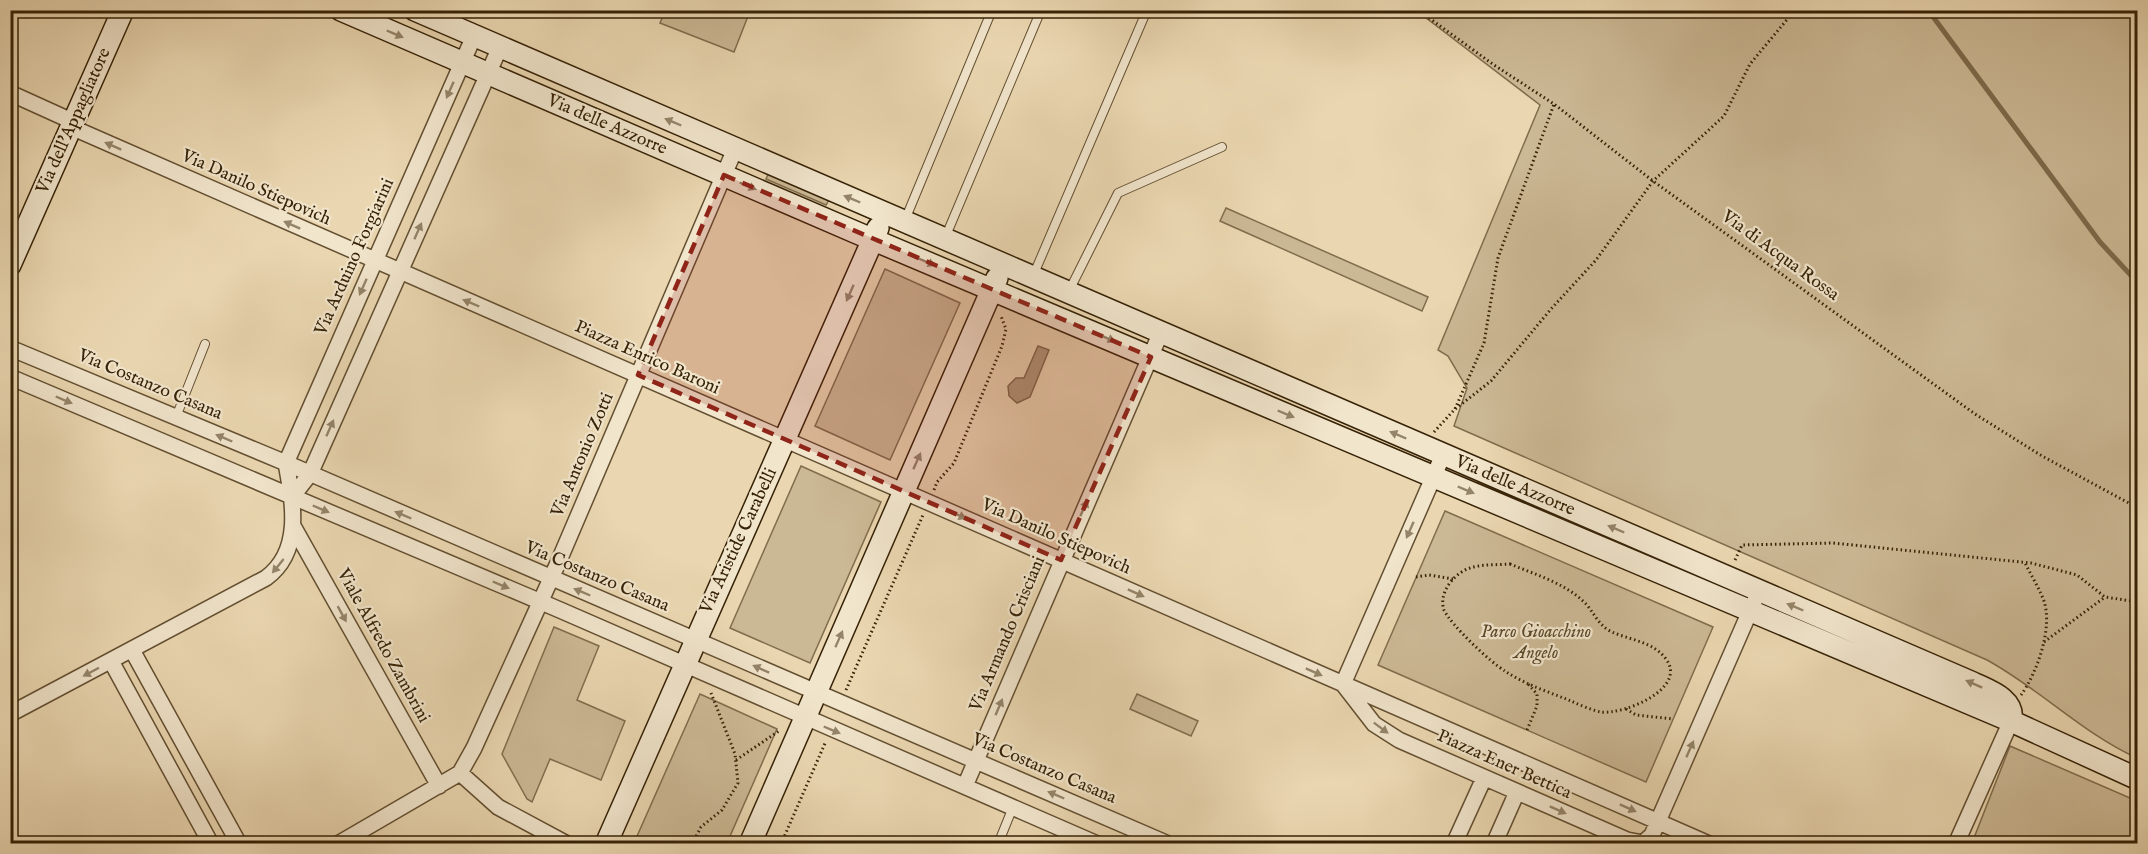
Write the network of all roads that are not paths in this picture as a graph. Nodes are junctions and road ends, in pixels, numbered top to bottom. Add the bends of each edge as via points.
1 (123, 10) edge
2 (341, 10) edge
3 (415, 10) edge
4 (992, 10) edge
5 (1041, 10) edge
6 (1147, 10) edge
7 (474, 36) junction
8 (500, 47) junction
9 (462, 62) junction
10 (489, 74) junction
11 (10, 93) edge
12 (73, 125) junction
13 (1222, 147) dead end
14 (735, 149) junction
15 (724, 175) junction
16 (884, 213) junction
17 (904, 222) junction
18 (873, 239) junction
19 (944, 239) junction
20 (374, 261) junction
21 (1002, 264) junction
22 (10, 265) edge
23 (400, 272) junction
24 (1033, 277) junction
25 (992, 290) junction
26 (1068, 292) junction
27 (525, 326) joint
28 (1161, 332) junction
29 (205, 344) dead end
30 (10, 348) edge
31 (1150, 357) junction
32 (638, 375) junction
33 (10, 377) edge
34 (176, 417) junction
35 (753, 426) joint
36 (785, 440) junction
37 (1443, 455) junction
38 (286, 463) junction
39 (310, 474) junction
40 (1434, 477) junction
41 (904, 492) junction
42 (292, 497) junction
43 (293, 526) junction
44 (1061, 560) junction
45 (551, 578) junction
46 (1749, 587) junction
47 (540, 602) junction
48 (1751, 611) junction
49 (694, 639) junction
50 (132, 650) junction
51 (111, 661) junction
52 (683, 664) junction
53 (1343, 684) junction
54 (815, 693) junction
55 (157, 695) junction
56 (136, 707) junction
57 (2009, 712) junction
58 (10, 714) edge
59 (799, 716) junction
60 (186, 747) junction
61 (163, 758) junction
62 (976, 761) junction
63 (460, 772) junction
64 (1484, 778) junction
65 (2138, 779) edge
66 (439, 786) junction
67 (965, 786) junction
68 (1517, 792) junction
69 (1013, 807) junction
70 (1096, 812) junction
71 (1657, 821) junction
72 (1088, 842) edge
73 (211, 843) edge
74 (239, 843) edge
75 (338, 843) edge
76 (567, 843) edge
77 (606, 843) edge
78 (750, 843) edge
79 (998, 843) edge
80 (1168, 843) edge
81 (1454, 843) edge
82 (1494, 843) edge
83 (1709, 843) edge
84 (1956, 843) edge

1 - 12 street, Via dell'Appagliatore
2 -> 9 street, Via delle Azzorre
3 - 7 street, Via delle Azzorre
4 - 17 lane
5 - 19 lane
6 - 24 lane
7 - 8 street, Via delle Azzorre
7 - 9 street, Via Arduino Forgiarini
8 - 10 street
14 -> 8 street, Via delle Azzorre
9 - 10 street, Via delle Azzorre
9 -> 20 street, Via Arduino Forgiarini
10 - 15 street, Via delle Azzorre
23 -> 10 street
11 - 12 street, Via Danilo Stiepovich
20 -> 12 street, Via Danilo Stiepovich
12 - 22 street, Via dell'Appagliatore
13 - 26 lane via 1118,193
14 - 15 street, Via Antonio Zotti
16 -> 14 street, Via delle Azzorre
15 -> 18 street, Via delle Azzorre
15 - 32 street, Via Antonio Zotti
16 - 17 street, Via delle Azzorre
16 - 18 street
17 - 19 street, Via delle Azzorre
18 -> 25 street, Via delle Azzorre
18 -> 36 street, Via Aristide Carabelli
19 - 21 street, Via delle Azzorre
20 - 23 street, Via Danilo Stiepovich
20 -> 38 street, Via Arduino Forgiarini
21 - 24 street, Via delle Azzorre
21 - 25 street
27 -> 23 street, Via Danilo Stiepovich
39 -> 23 street
24 - 26 street, Via delle Azzorre
25 -> 31 street, Via delle Azzorre
41 -> 25 street
26 - 28 street, Via delle Azzorre
27 - 32 street, Piazza Enrico Baroni
28 - 31 street, Via Armando Crisciani
37 -> 28 street, Via delle Azzorre
29 - 34 lane
30 - 34 street, Via Costanzo Casana
31 -> 40 street, Via delle Azzorre
44 -> 31 street, Via Armando Crisciani
32 - 35 street, Piazza Enrico Baroni
32 - 45 street, Via Antonio Zotti
33 -> 42 street
38 -> 34 street, Via Costanzo Casana
35 - 36 street, Via Danilo Stiepovich
36 - 41 street, Via Danilo Stiepovich
36 - 49 street, Via Aristide Carabelli
37 - 40 street
46 -> 37 street, Via delle Azzorre
38 - 39 street, Via Costanzo Casana
38 - 42 street
39 - 42 street
45 -> 39 street, Via Costanzo Casana
40 -> 48 street, Via delle Azzorre
40 -> 53 street
41 -> 44 street, Via Danilo Stiepovich
54 -> 41 street
42 - 43 street
42 -> 47 street
43 -> 50 street via 285,558 271,575
43 -> 66 street, Viale Alfredo Zambrini
44 -> 53 street, Via Danilo Stiepovich
62 -> 44 street, Via Armando Crisciani
45 - 47 street, Via Antonio Zotti
49 -> 45 street, Via Costanzo Casana
46 - 48 street, Piazza Ener Bettica
57 -> 46 street, Via delle Azzorre via 1984,688
47 - 52 street
47 - 63 street, Via Antonio Zotti
48 - 57 street, Via delle Azzorre
71 -> 48 street, Piazza Ener Bettica
49 - 52 street, Via Aristide Carabelli
54 -> 49 street, Via Costanzo Casana
50 - 51 street
50 - 55 street
51 - 56 street
51 -> 58 street
52 - 59 street
52 - 77 street, Via Aristide Carabelli
53 -> 64 street, Piazza Ener Bettica via 1381,729
53 -> 71 street, Piazza Ener Bettica
54 - 59 street
54 - 62 street, Via Costanzo Casana
55 - 56 street
55 - 60 street
56 - 61 street
57 - 65 street, Via delle Azzorre
57 - 84 street
59 -> 67 street
59 - 78 street
60 - 61 street
60 - 74 street
61 - 73 street
62 - 67 street, Via Armando Crisciani
70 -> 62 street, Via Costanzo Casana
63 - 66 street
63 - 76 street via 498,807
64 - 68 street, Piazza Ener Bettica
64 - 81 street
66 - 75 street
67 - 69 street
68 -> 71 street, Piazza Ener Bettica via 1634,842 1643,843 1650,838
68 - 82 street
69 - 72 street
69 - 79 lane
70 - 72 street
70 - 80 street, Via Costanzo Casana
71 - 83 street

